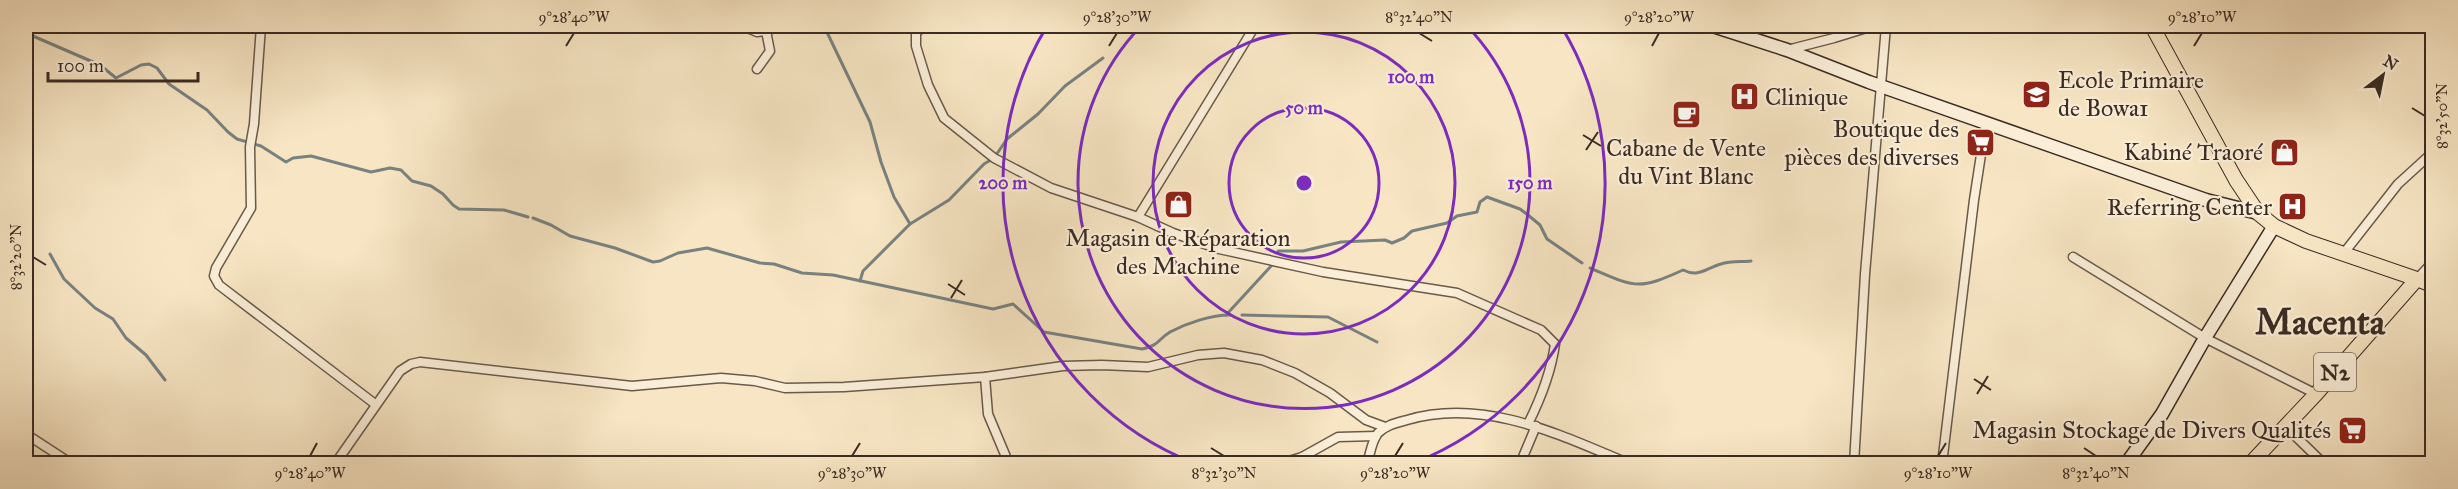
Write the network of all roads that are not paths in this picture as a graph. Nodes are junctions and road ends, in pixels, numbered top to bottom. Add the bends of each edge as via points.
1 (261, 26) edge
2 (743, 26) edge
3 (923, 26) edge
4 (1255, 26) edge
5 (1713, 26) edge
6 (1873, 26) edge
7 (1886, 26) edge
8 (2152, 26) edge
9 (768, 28) edge
10 (1787, 50) junction
11 (757, 69) dead end
12 (1880, 85) junction
13 (1986, 122) junction
14 (2433, 153) edge
15 (2258, 213) junction
16 (1138, 217) junction
17 (2274, 226) junction
18 (2344, 253) junction
19 (2073, 257) dead end
20 (2433, 263) edge
21 (2417, 279) junction
22 (2433, 285) edge
23 (2205, 338) junction
24 (985, 377) junction
25 (2316, 394) junction
26 (375, 404) junction
27 (1532, 425) junction
28 (2285, 426) junction
29 (1385, 427) junction
30 (26, 434) edge
31 (1376, 436) junction
32 (1302, 457) junction
33 (72, 464) edge
34 (335, 464) edge
35 (1009, 464) edge
36 (1279, 464) edge
37 (1333, 464) edge
38 (1367, 464) edge
39 (1520, 464) edge
40 (1630, 464) edge
41 (1854, 464) edge
42 (1942, 464) edge
43 (2126, 464) edge
44 (2250, 464) edge
45 (2324, 464) edge

1 - 26 street via 250,147 251,208 214,276 219,285
2 - 9 street via 756,32
3 - 16 street via 916,33 916,46 928,85 944,118 963,135 994,158 1051,188
4 - 16 street
5 - 10 main road
6 - 10 street
7 - 12 street
8 - 15 main road
9 - 11 street via 770,51
10 - 12 main road
12 - 13 main road
12 - 41 street
13 - 15 main road via 2206,200
13 - 42 street
14 - 18 street via 2398,184
15 - 17 main road
16 - 27 street via 1192,240 1243,254 1323,272 1458,292 1540,330 1555,344
17 - 18 main road
17 - 23 main road
18 - 21 main road
19 - 23 street
20 - 21 street
21 - 22 main road
21 - 25 main road, N2
23 - 25 street
23 - 43 main road via 2162,414
24 - 26 street via 844,387 786,388 722,378 632,386 420,362 400,371
24 - 29 street via 1063,366 1148,368 1198,355 1224,353 1262,360 1295,373 1366,420
24 - 35 street via 988,414
25 - 28 main road, N2
26 - 34 street
27 - 29 street via 1508,418 1459,414 1421,416
27 - 39 street
27 - 40 street
28 - 44 main road, N2
28 - 45 street
29 - 31 street
30 - 33 street
31 - 32 street via 1338,437
31 - 38 street
32 - 36 street
32 - 37 street

